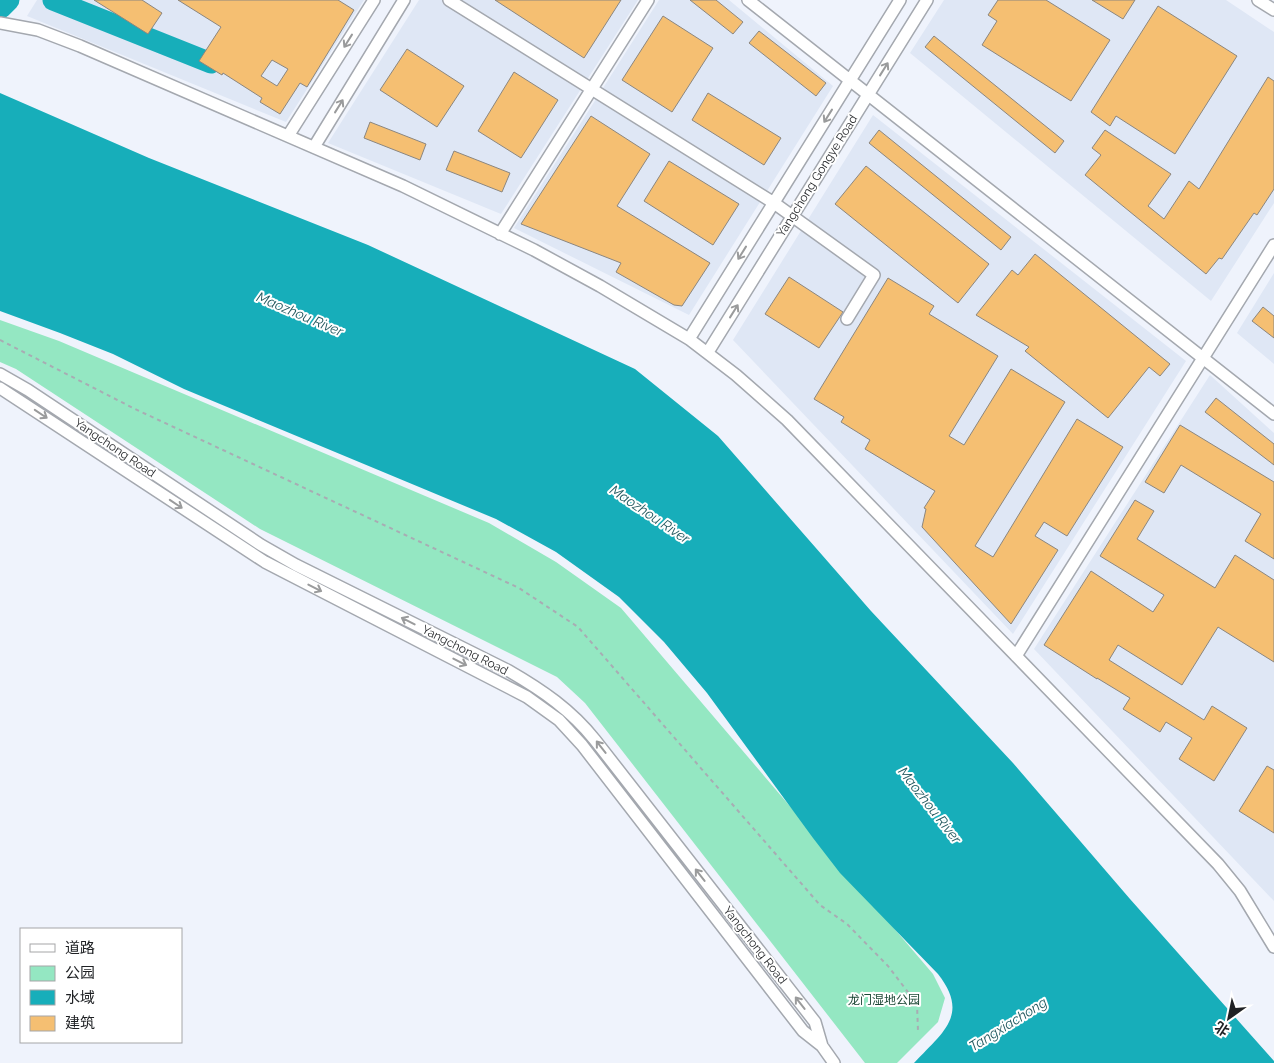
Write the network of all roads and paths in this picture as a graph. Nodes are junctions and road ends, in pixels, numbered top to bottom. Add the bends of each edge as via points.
1 (374, 0) edge
2 (404, 0) edge
3 (449, 0) edge
4 (648, 0) edge
5 (748, 0) edge
6 (900, 0) edge
7 (927, 0) edge
8 (1258, 0) edge
9 (1274, 10) edge
10 (0, 23) edge
11 (850, 81) junction
12 (592, 89) junction
13 (868, 95) junction
14 (288, 136) junction
15 (314, 147) junction
16 (774, 204) junction
17 (793, 216) junction
18 (500, 234) junction
19 (1274, 245) edge
20 (847, 319) dead end
21 (689, 339) junction
22 (0, 340) edge
23 (708, 352) junction
24 (1202, 358) junction
25 (0, 374) edge
26 (0, 388) edge
27 (1274, 414) edge
28 (1016, 656) junction
29 (1274, 947) edge
30 (918, 1031) dead end
31 (822, 1046) junction
32 (834, 1063) edge

1 -> 14 street
15 -> 2 street
3 - 12 street
4 - 12 street
5 - 11 street
6 - 11 street, Yangchong Gongye Road
13 -> 7 street, Yangchong Gongye Road
8 - 9 street
10 - 14 street via 38,30 65,40
11 - 13 street
11 -> 16 street, Yangchong Gongye Road
12 - 16 street
12 - 18 street
13 - 17 street, Yangchong Gongye Road
13 - 24 street
14 - 15 street
15 - 18 street
16 - 17 street
16 -> 21 street, Yangchong Gongye Road
17 - 20 street via 874,275
23 -> 17 street, Yangchong Gongye Road
18 - 21 street
19 - 24 street
21 - 23 street
22 - 30 path via 136,410 519,588 578,627 820,905 847,924 888,966 917,1004
23 - 28 street via 787,420
24 - 27 street
24 - 28 street
31 -> 25 street, Yangchong Road via 815,1022 592,735 569,711 508,672 266,548
26 -> 31 street, Yangchong Road via 260,559 512,689 559,720 582,745 803,1031
28 - 29 street via 1218,864 1240,891
31 - 32 street, Yangchong Road

